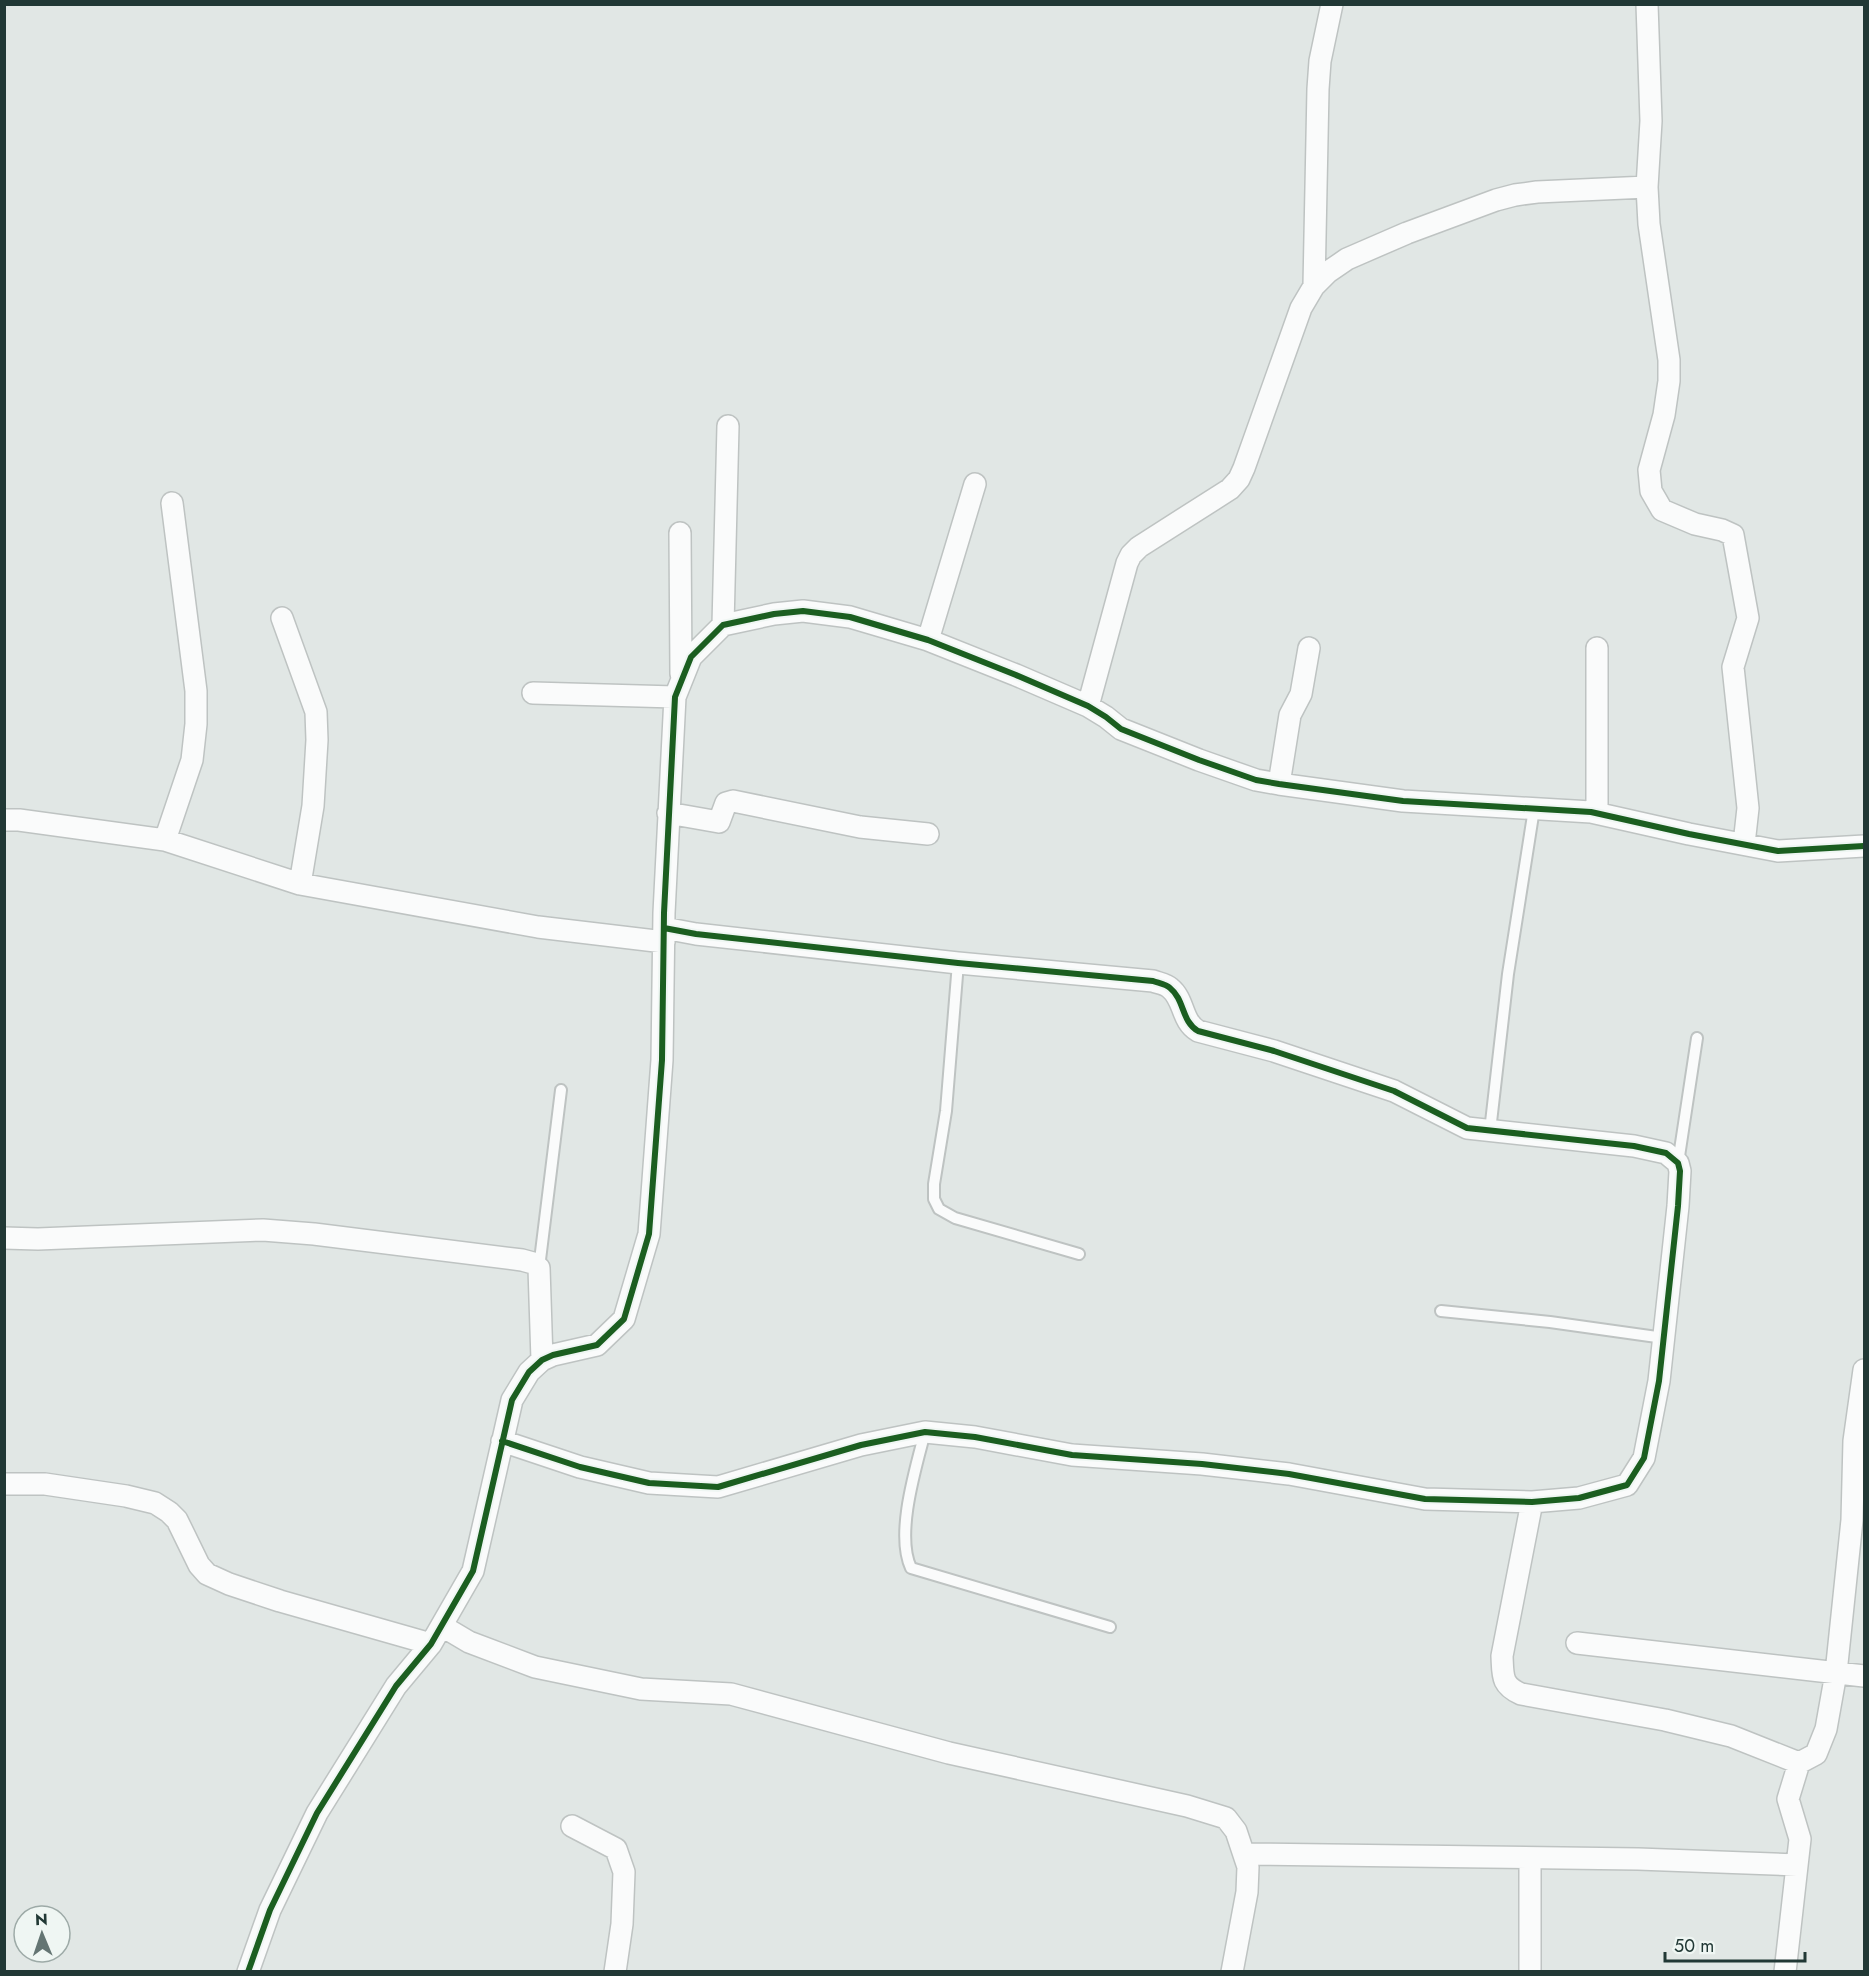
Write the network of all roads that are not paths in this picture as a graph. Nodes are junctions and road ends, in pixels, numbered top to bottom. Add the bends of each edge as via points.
1 (1332, 4) edge
2 (1647, 4) edge
3 (1647, 188) junction
4 (1314, 286) junction
5 (728, 426) dead end
6 (975, 484) dead end
7 (172, 503) dead end
8 (680, 533) dead end
9 (282, 618) dead end
10 (723, 625) junction
11 (927, 640) junction
12 (1309, 648) dead end
13 (1597, 648) dead end
14 (678, 687) junction
15 (533, 693) dead end
16 (1088, 706) junction
17 (1279, 784) junction
18 (1534, 808) junction
19 (668, 813) junction
20 (1597, 813) junction
21 (4, 820) edge
22 (928, 834) dead end
23 (165, 840) junction
24 (1744, 844) junction
25 (1864, 846) edge
26 (300, 884) junction
27 (664, 935) junction
28 (958, 963) junction
29 (1698, 1038) dead end
30 (561, 1090) dead end
31 (1490, 1131) junction
32 (1678, 1163) junction
33 (4, 1238) edge
34 (1079, 1254) dead end
35 (539, 1268) junction
36 (1441, 1311) dead end
37 (1664, 1338) junction
38 (542, 1360) junction
39 (1864, 1370) edge
40 (925, 1432) junction
41 (502, 1441) junction
42 (1859, 1442) edge
43 (4, 1484) edge
44 (1532, 1502) junction
45 (442, 1626) junction
46 (1110, 1627) dead end
47 (1577, 1643) dead end
48 (431, 1644) junction
49 (1836, 1674) junction
50 (1864, 1676) edge
51 (1799, 1763) junction
52 (572, 1826) dead end
53 (1245, 1854) junction
54 (1530, 1858) junction
55 (1797, 1865) junction
56 (248, 1971) edge
57 (615, 1971) edge
58 (1232, 1971) edge
59 (1530, 1971) edge
60 (1785, 1971) edge

1 - 4 street via 1320,61
2 - 3 street via 1651,122
3 - 4 street via 1515,195 1347,259
3 - 24 street via 1669,360 1664,415 1649,470 1651,491 1662,510 1733,536 1748,618 1733,667 1748,808
4 - 16 street via 1301,308 1239,479 1216,499 1131,555
5 - 10 street
6 - 11 street
7 - 23 street via 196,691 196,724 192,760
8 - 14 street
9 - 26 street via 316,712 313,806
10 - 11 street via 803,611 850,617
10 - 14 street via 691,657
11 - 16 street
12 - 17 street via 1301,694 1290,715
13 - 20 street
14 - 15 street
14 - 19 street
16 - 17 street via 1121,729 1232,772
17 - 18 street via 1403,801
18 - 20 street
18 - 31 lane via 1508,974
19 - 22 street via 719,822 726,803 733,801 860,827
19 - 27 street
20 - 24 street
21 - 23 street
23 - 26 street
24 - 25 street via 1778,851
26 - 27 street via 538,927
27 - 28 street via 696,934
27 - 38 street via 662,1060 649,1234 624,1319 597,1345
28 - 31 street via 1153,981 1174,992 1189,1025 1198,1031 1394,1091 1467,1128
28 - 34 lane via 946,1111 934,1199 939,1209 955,1218
29 - 32 lane
30 - 35 lane
31 - 32 street via 1634,1146 1666,1153
32 - 37 street via 1678,1206
33 - 35 street via 263,1230 522,1260
35 - 38 street
36 - 37 lane
37 - 44 street via 1644,1458 1627,1485 1579,1498
38 - 41 street via 529,1372 512,1400
39 - 42 street
40 - 41 street via 861,1445 718,1487 650,1483 580,1467
40 - 44 street via 1072,1455 1289,1474 1425,1499
40 - 46 lane via 910,1489 906,1557 911,1568
41 - 45 street via 473,1571
42 - 49 street
43 - 48 street via 45,1484 155,1503 177,1520 207,1575 280,1601
44 - 51 street via 1502,1656 1503,1677 1509,1688 1521,1694 1665,1719 1731,1737
45 - 48 street
45 - 53 street via 469,1642 535,1667 641,1689 731,1694 948,1753 1187,1806 1226,1818
47 - 49 street
48 - 56 street via 396,1686 317,1813 270,1910
49 - 50 street
49 - 51 street via 1826,1729 1816,1754
51 - 55 street via 1788,1799 1800,1839
52 - 57 street via 616,1849 624,1872
53 - 54 street
53 - 58 street via 1247,1892
54 - 55 street
54 - 59 street
55 - 60 street

